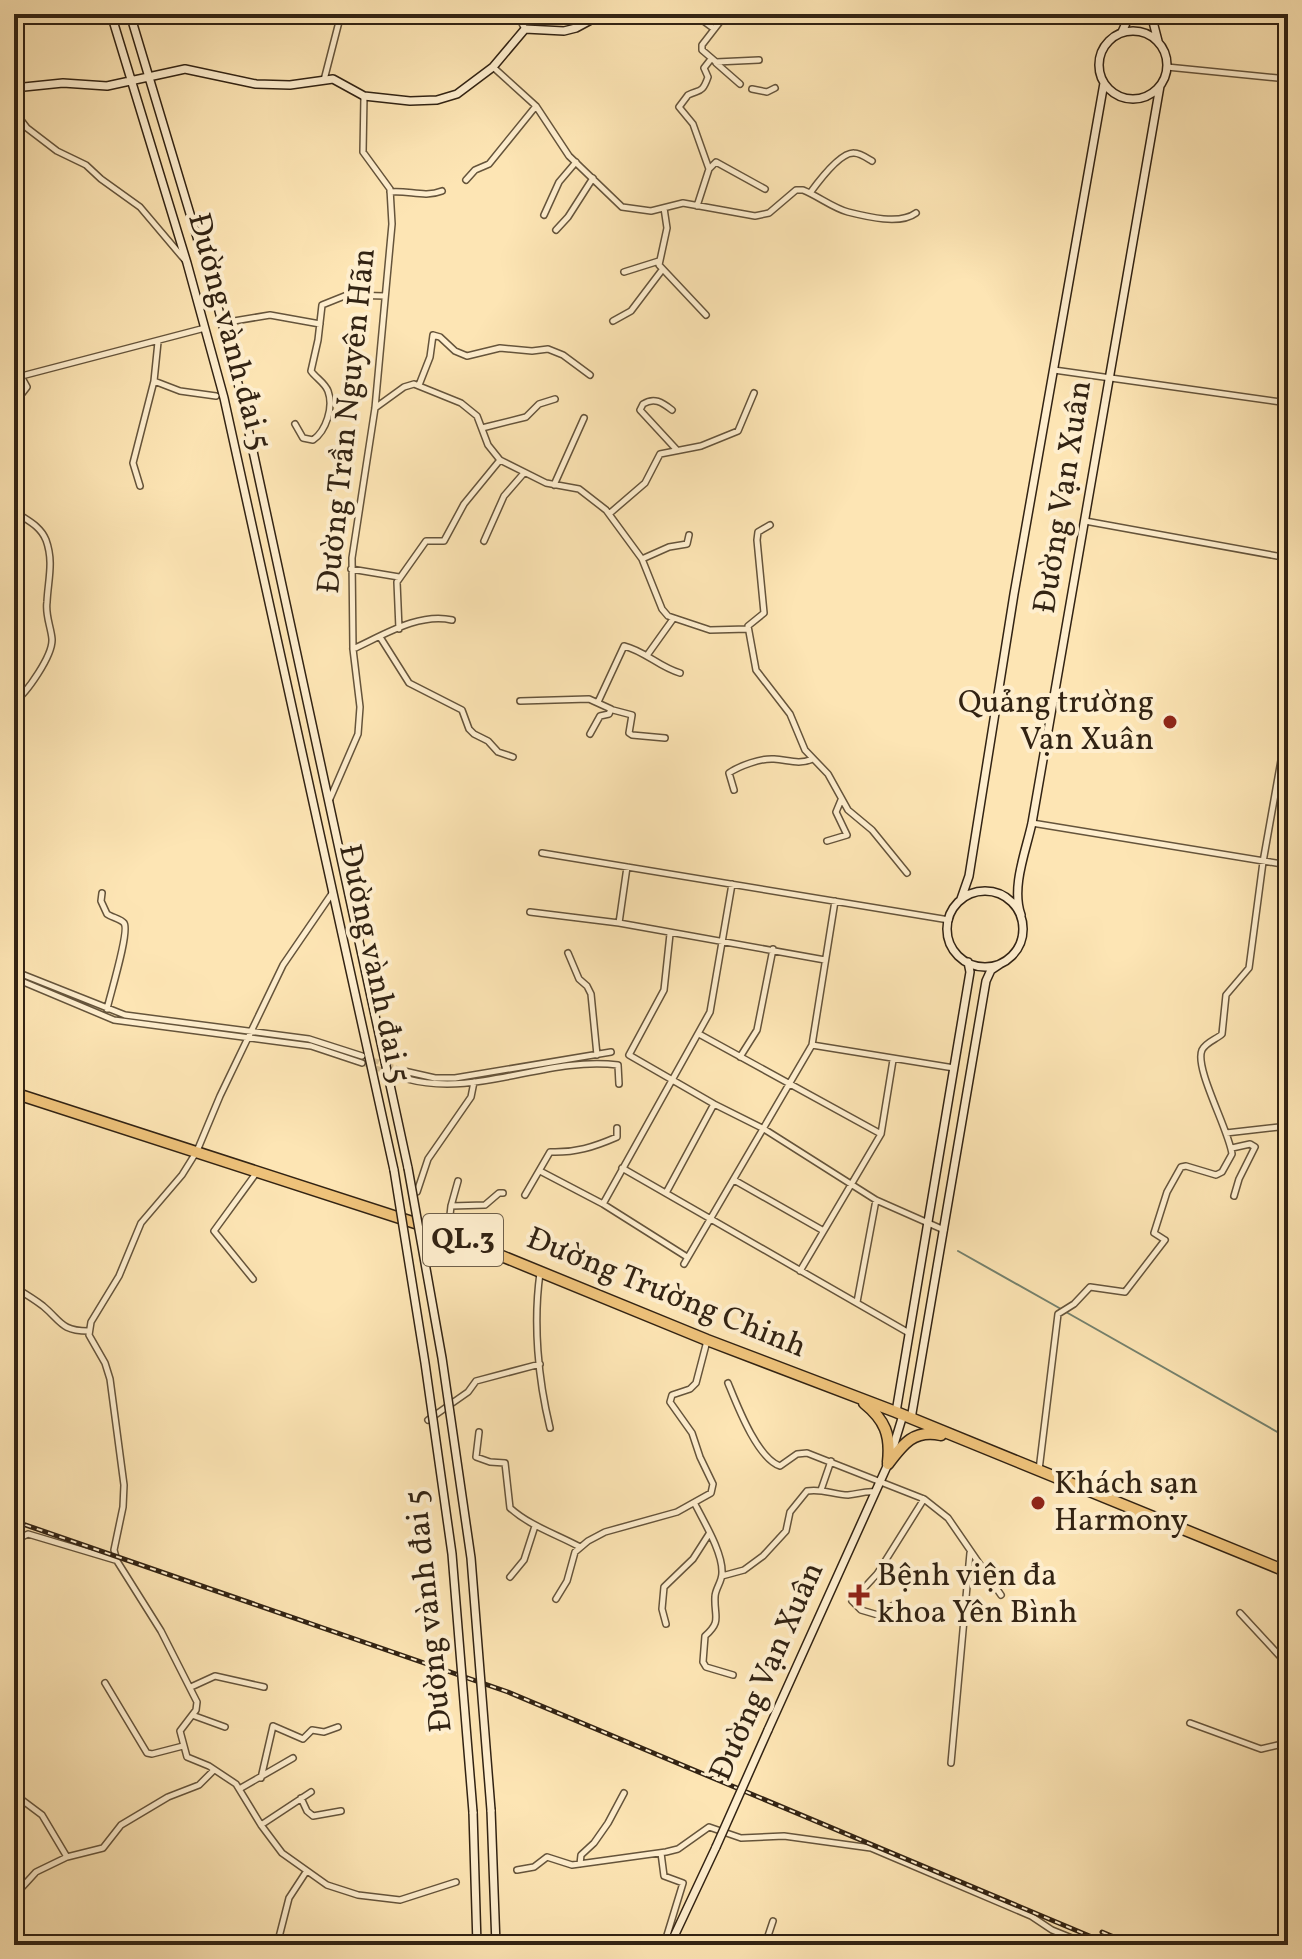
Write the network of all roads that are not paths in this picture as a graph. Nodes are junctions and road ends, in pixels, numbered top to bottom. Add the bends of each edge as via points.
1 (111, 14) edge
2 (130, 14) edge
3 (341, 14) edge
4 (517, 14) edge
5 (602, 14) edge
6 (694, 14) edge
7 (726, 14) edge
8 (1130, 14) edge
9 (1151, 14) edge
10 (713, 28) junction
11 (525, 29) junction
12 (1122, 32) junction
13 (1158, 41) junction
14 (713, 60) junction
15 (759, 60) dead end
16 (493, 67) junction
17 (1167, 67) junction
18 (147, 76) junction
19 (1288, 79) edge
20 (130, 80) junction
21 (324, 80) junction
22 (1104, 83) junction
23 (740, 84) dead end
24 (1160, 86) junction
25 (14, 88) edge
26 (775, 88) dead end
27 (752, 89) dead end
28 (364, 96) junction
29 (536, 106) junction
30 (14, 111) edge
31 (872, 161) dead end
32 (576, 162) junction
33 (709, 169) junction
34 (593, 178) junction
35 (466, 180) dead end
36 (765, 189) dead end
37 (442, 191) dead end
38 (390, 192) junction
39 (810, 193) junction
40 (697, 206) junction
41 (664, 208) junction
42 (916, 213) dead end
43 (544, 215) dead end
44 (556, 230) dead end
45 (659, 261) junction
46 (187, 263) junction
47 (662, 270) junction
48 (624, 272) dead end
49 (385, 296) junction
50 (706, 315) dead end
51 (613, 321) dead end
52 (222, 323) junction
53 (320, 324) junction
54 (205, 328) junction
55 (158, 342) junction
56 (1054, 370) junction
57 (590, 375) dead end
58 (1108, 377) junction
59 (14, 378) edge
60 (22, 378) junction
61 (154, 381) junction
62 (419, 385) junction
63 (754, 393) dead end
64 (216, 396) dead end
65 (555, 399) dead end
66 (1288, 403) edge
67 (14, 404) edge
68 (375, 408) junction
69 (672, 410) dead end
70 (584, 418) dead end
71 (295, 424) dead end
72 (482, 428) junction
73 (677, 450) junction
74 (500, 460) junction
75 (524, 473) junction
76 (554, 485) junction
77 (140, 486) dead end
78 (14, 511) edge
79 (609, 514) junction
80 (1085, 521) junction
81 (770, 525) dead end
82 (689, 535) dead end
83 (484, 541) dead end
84 (1288, 558) edge
85 (642, 559) junction
86 (351, 569) junction
87 (399, 577) junction
88 (673, 619) junction
89 (452, 620) dead end
90 (399, 629) junction
91 (748, 629) junction
92 (380, 637) junction
93 (353, 649) junction
94 (647, 654) junction
95 (680, 673) dead end
96 (520, 701) dead end
97 (14, 702) edge
98 (598, 702) junction
99 (613, 710) junction
100 (1288, 721) edge
101 (590, 734) dead end
102 (665, 738) dead end
103 (513, 757) dead end
104 (813, 759) junction
105 (734, 790) dead end
106 (841, 800) junction
107 (329, 802) junction
108 (1032, 823) junction
109 (827, 841) dead end
110 (542, 853) dead end
111 (1263, 862) junction
112 (1288, 865) edge
113 (627, 867) junction
114 (907, 873) dead end
115 (732, 884) junction
116 (333, 892) junction
117 (102, 893) dead end
118 (961, 899) junction
119 (835, 901) junction
120 (530, 912) dead end
121 (1021, 915) junction
122 (949, 920) junction
123 (619, 923) junction
124 (670, 934) junction
125 (724, 941) junction
126 (773, 949) junction
127 (568, 953) dead end
128 (825, 960) junction
129 (968, 962) junction
130 (1000, 964) junction
131 (14, 971) edge
132 (14, 978) edge
133 (107, 1009) junction
134 (250, 1034) junction
135 (699, 1034) junction
136 (812, 1045) junction
137 (611, 1052) dead end
138 (597, 1055) junction
139 (740, 1057) junction
140 (362, 1059) tunnel mouth
141 (893, 1060) junction
142 (954, 1068) junction
143 (404, 1071) tunnel mouth
144 (407, 1079) tunnel mouth
145 (672, 1079) junction
146 (474, 1082) junction
147 (619, 1084) dead end
148 (788, 1085) junction
149 (14, 1093) edge
150 (714, 1104) junction
151 (1288, 1126) edge
152 (617, 1128) dead end
153 (764, 1129) junction
154 (1226, 1133) junction
155 (881, 1134) junction
156 (1232, 1148) junction
157 (197, 1151) junction
158 (622, 1168) junction
159 (258, 1171) junction
160 (540, 1171) junction
161 (734, 1180) junction
162 (458, 1181) dead end
163 (850, 1182) junction
164 (417, 1192) dead end
165 (503, 1193) dead end
166 (666, 1193) junction
167 (525, 1195) dead end
168 (1234, 1196) dead end
169 (876, 1200) junction
170 (603, 1204) junction
171 (451, 1206) junction
172 (711, 1218) junction
173 (928, 1225) junction
174 (822, 1230) junction
175 (944, 1230) junction
176 (448, 1234) junction
177 (688, 1257) junction
178 (684, 1264) dead end
179 (800, 1271) junction
180 (540, 1272) junction
181 (253, 1279) dead end
182 (14, 1287) edge
183 (857, 1302) junction
184 (88, 1331) junction
185 (909, 1333) junction
186 (707, 1340) junction
187 (540, 1364) junction
188 (728, 1383) dead end
189 (856, 1397) junction
190 (903, 1416) junction
191 (428, 1420) dead end
192 (550, 1428) dead end
193 (479, 1432) dead end
194 (963, 1441) junction
195 (831, 1461) junction
196 (888, 1464) junction
197 (1039, 1471) junction
198 (881, 1481) junction
199 (821, 1490) junction
200 (875, 1492) junction
201 (924, 1499) junction
202 (695, 1504) junction
203 (535, 1526) junction
204 (710, 1533) junction
205 (14, 1541) edge
206 (580, 1547) junction
207 (970, 1553) junction
208 (117, 1561) junction
209 (1288, 1572) edge
210 (722, 1576) junction
211 (510, 1577) dead end
212 (1001, 1595) dead end
213 (556, 1599) dead end
214 (898, 1602) dead end
215 (1240, 1613) dead end
216 (666, 1624) dead end
217 (1288, 1665) edge
218 (733, 1675) dead end
219 (105, 1683) dead end
220 (191, 1687) junction
221 (264, 1687) dead end
222 (192, 1715) junction
223 (1190, 1723) dead end
224 (225, 1727) dead end
225 (338, 1727) dead end
226 (1288, 1738) edge
227 (183, 1746) junction
228 (293, 1758) dead end
229 (951, 1763) dead end
230 (214, 1770) junction
231 (261, 1778) junction
232 (241, 1788) junction
233 (311, 1792) dead end
234 (624, 1793) dead end
235 (14, 1794) edge
236 (301, 1798) junction
237 (341, 1811) dead end
238 (261, 1825) junction
239 (661, 1853) junction
240 (67, 1857) junction
241 (580, 1864) junction
242 (517, 1870) dead end
243 (306, 1872) junction
244 (456, 1882) dead end
245 (14, 1896) edge
246 (773, 1921) dead end
247 (277, 1945) edge
248 (477, 1945) edge
249 (496, 1945) edge
250 (646, 1945) edge
251 (664, 1945) edge
252 (670, 1945) edge
253 (716, 1945) edge
254 (734, 1945) edge
255 (767, 1945) edge
256 (1089, 1945) edge

1 - 20 main road, Đường vành đai 5
2 - 18 main road, Đường vành đai 5
3 - 21 street
4 - 11 street
5 - 11 main road via 564,31
6 - 10 street
7 - 10 street
8 - 12 main road
9 - 13 main road
10 - 14 street via 701,47
11 - 16 main road
12 - 13 main road via 1148,33
12 - 22 main road via 1100,53
13 - 17 main road
14 - 15 street
14 - 23 street
14 - 33 street via 704,68 708,77 702,90 688,95 679,107 693,124
16 - 28 main road via 457,94 437,100
16 - 29 street
17 - 19 street
17 - 24 main road
18 - 20 main road
18 - 21 main road via 185,69 256,84
18 - 52 main road, Đường vành đai 5
20 - 25 main road via 107,86
20 - 46 main road, Đường vành đai 5
21 - 28 main road via 333,79
22 - 24 main road via 1111,92 1131,99
22 - 56 main road, Đường Vạn Xuân
24 - 58 main road, Đường Vạn Xuân
26 - 27 street
28 - 38 street via 363,152
29 - 32 street
29 - 35 street via 489,164
30 - 46 street via 36,135 140,207
31 - 39 street via 859,153 847,154
32 - 34 street
32 - 43 street via 559,182
33 - 36 street via 720,163
33 - 40 street
34 - 41 street via 622,207
34 - 44 street
37 - 38 street
38 - 49 street, Đường Trần Nguyên Hãn
39 - 40 street via 796,190 769,213 755,216
39 - 42 street via 847,212 903,220
40 - 41 street
41 - 45 street via 667,228
45 - 47 street
45 - 48 street
46 - 54 main road, Đường vành đai 5
47 - 50 street
47 - 51 street via 631,311
49 - 53 street via 347,295 327,302 320,310
49 - 68 street, Đường Trần Nguyên Hãn
52 - 53 street via 270,315
52 - 107 main road, Đường vành đai 5
53 - 71 street via 311,371 328,391 329,413 313,440 303,438
54 - 55 street
54 - 116 main road, Đường vành đai 5
55 - 60 street
55 - 61 street
56 - 58 street
56 - 118 main road, Đường Vạn Xuân
57 - 62 street via 548,349 500,348 467,356 433,335
58 - 66 street
58 - 80 main road, Đường Vạn Xuân
59 - 60 street
60 - 67 street via 27,387
61 - 64 street
61 - 77 street via 133,463
62 - 68 street via 404,387
62 - 72 street via 461,403
63 - 73 street via 738,431
65 - 72 street via 539,404 526,417
68 - 86 street, Đường Trần Nguyên Hãn
69 - 73 street via 651,400 640,410
70 - 76 street
72 - 74 street
73 - 79 street via 660,454 645,483
74 - 75 street
74 - 87 street via 464,504 444,541 426,541
75 - 76 street
75 - 83 street via 504,496
76 - 79 street via 584,491
78 - 97 street via 45,539 52,567 46,604 49,653
79 - 85 street
80 - 84 street
80 - 108 main road, Đường Vạn Xuân
81 - 91 street via 758,532 757,540 764,613
82 - 85 street via 687,544
85 - 88 street via 662,609
86 - 87 street
86 - 93 street, Đường Trần Nguyên Hãn
87 - 90 street
88 - 91 street via 710,630
88 - 94 street
89 - 90 street via 431,617
90 - 92 street
91 - 104 street via 756,670 790,714
92 - 93 street
92 - 103 street via 409,683 462,710 474,734
93 - 107 street, Đường Trần Nguyên Hãn via 358,734
94 - 95 street
94 - 98 street via 621,648
96 - 98 street
98 - 99 street
99 - 101 street via 600,716
99 - 102 street via 632,715 629,733
100 - 111 street
104 - 105 street via 797,763 770,758 731,771
104 - 106 street
106 - 109 street via 836,812 847,835
106 - 114 street
107 - 249 main road, Đường vành đai 5, bridge via 408,1168 442,1358 471,1558
108 - 111 street
108 - 121 main road, Đường Vạn Xuân via 1018,888
110 - 113 street
111 - 112 street
111 - 154 street via 1249,968 1226,995 1222,1034 1201,1054
113 - 115 street
113 - 123 street
115 - 119 street
115 - 125 street
116 - 134 street via 287,957
116 - 248 main road, Đường vành đai 5, bridge via 394,1170 452,1554 473,1812
117 - 133 street via 107,914 125,925 125,946
118 - 121 main road via 995,892 1015,904
118 - 122 main road
119 - 122 street
119 - 128 street
120 - 123 street
121 - 130 main road via 1018,949
122 - 129 main road via 951,945
123 - 124 street
124 - 125 street
124 - 145 street via 664,990 629,1055
125 - 126 street
125 - 135 street via 710,1012
126 - 128 street
126 - 139 street via 757,1030
127 - 138 street via 591,994
128 - 136 street
129 - 130 main road
129 - 142 main road, Đường Vạn Xuân
130 - 175 main road, Đường Vạn Xuân via 986,981
131 - 133 street
132 - 134 street via 114,1020
133 - 134 street
134 - 140 street
134 - 157 street
135 - 139 street
135 - 145 street
136 - 141 street
136 - 148 street
137 - 138 street
138 - 143 street via 455,1078
139 - 148 street
141 - 142 street
141 - 155 street
142 - 173 main road, Đường Vạn Xuân
144 - 146 street via 438,1086
145 - 150 street
145 - 158 street
146 - 147 street via 593,1062 618,1065
146 - 164 street via 471,1097 428,1159
148 - 153 street
148 - 155 street
149 - 157 highway, Đường Trường Chinh / QL.3
150 - 153 street
150 - 166 street
151 - 154 street
152 - 160 street via 617,1137 602,1144 579,1152 550,1152
153 - 161 street
153 - 163 street
154 - 156 street
155 - 163 street
156 - 168 street via 1255,1147
156 - 197 street via 1219,1174 1181,1167 1154,1233 1165,1240 1130,1289 1120,1293 1090,1287 1057,1318
157 - 159 highway, Đường Trường Chinh / QL.3
157 - 184 street via 141,1223
158 - 166 street
158 - 170 street
159 - 176 highway, Đường Trường Chinh / QL.3
159 - 181 street via 214,1231
160 - 167 street
160 - 170 street
161 - 172 street
161 - 174 street
162 - 171 street
163 - 169 street
163 - 174 street
165 - 171 street via 485,1205
166 - 172 street
169 - 173 street
169 - 183 street
170 - 177 street
171 - 176 street
172 - 177 street
172 - 179 street
173 - 175 street
173 - 185 main road, Đường Vạn Xuân
174 - 179 street
175 - 190 main road, Đường Vạn Xuân
176 - 180 highway, Đường Trường Chinh / QL.3
177 - 178 street
179 - 183 street
180 - 186 highway, Đường Trường Chinh / QL.3
180 - 187 street
182 - 184 street via 58,1324
183 - 185 street
184 - 208 street via 108,1371 123,1474
185 - 190 main road, Đường Vạn Xuân
186 - 189 highway, Đường Trường Chinh / QL.3
186 - 202 street via 696,1383 670,1398 692,1433 713,1484 711,1493
187 - 191 street via 476,1381
187 - 192 street
188 - 195 street via 770,1461 780,1466 802,1453
189 - 190 highway, Đường Trường Chinh / QL.3
189 - 196 highway via 886,1428
190 - 194 highway, Đường Trường Chinh / QL.3
190 - 196 main road, Đường Vạn Xuân
193 - 203 street via 476,1457 505,1463 508,1504
194 - 196 highway via 919,1434
194 - 197 highway, Đường Trường Chinh / QL.3
195 - 198 street
195 - 199 street
196 - 198 main road, Đường Vạn Xuân
197 - 209 highway, Đường Trường Chinh / QL.3
198 - 200 main road, Đường Vạn Xuân
198 - 201 street
199 - 200 street via 847,1495
199 - 210 street via 802,1496 790,1512 786,1531 754,1565
200 - 252 main road, Đường Vạn Xuân, bridge
201 - 207 street via 948,1518
201 - 214 street via 877,1574 852,1601 878,1615
202 - 204 street
202 - 206 street via 605,1532
203 - 206 street
203 - 211 street via 524,1560
204 - 210 street
204 - 216 street via 664,1587
205 - 208 street via 28,1534
206 - 213 street
207 - 212 street
207 - 229 street
208 - 220 street
210 - 218 street via 715,1597 716,1622 705,1636 703,1662
215 - 217 street
219 - 227 street via 147,1753
220 - 221 street via 215,1676
220 - 222 street via 198,1706
222 - 224 street
222 - 227 street via 180,1731
223 - 226 street via 1261,1749
225 - 231 street via 312,1730 303,1739 273,1726
227 - 230 street via 187,1757
228 - 231 street
230 - 232 street
230 - 240 street via 199,1785 121,1825 103,1848
231 - 232 street
232 - 238 street
233 - 236 street
234 - 241 street
235 - 240 street via 42,1815
236 - 237 street via 313,1816
236 - 238 street
238 - 243 street via 282,1853
239 - 241 street
239 - 251 street via 664,1876 683,1883
239 - 256 street via 678,1849 709,1827 741,1838 784,1836 871,1848
240 - 245 street via 36,1872
241 - 242 street via 547,1857 534,1867
243 - 244 street via 340,1890 400,1900
243 - 247 street via 289,1898
246 - 255 street
250 - 251 street
253 - 254 street

